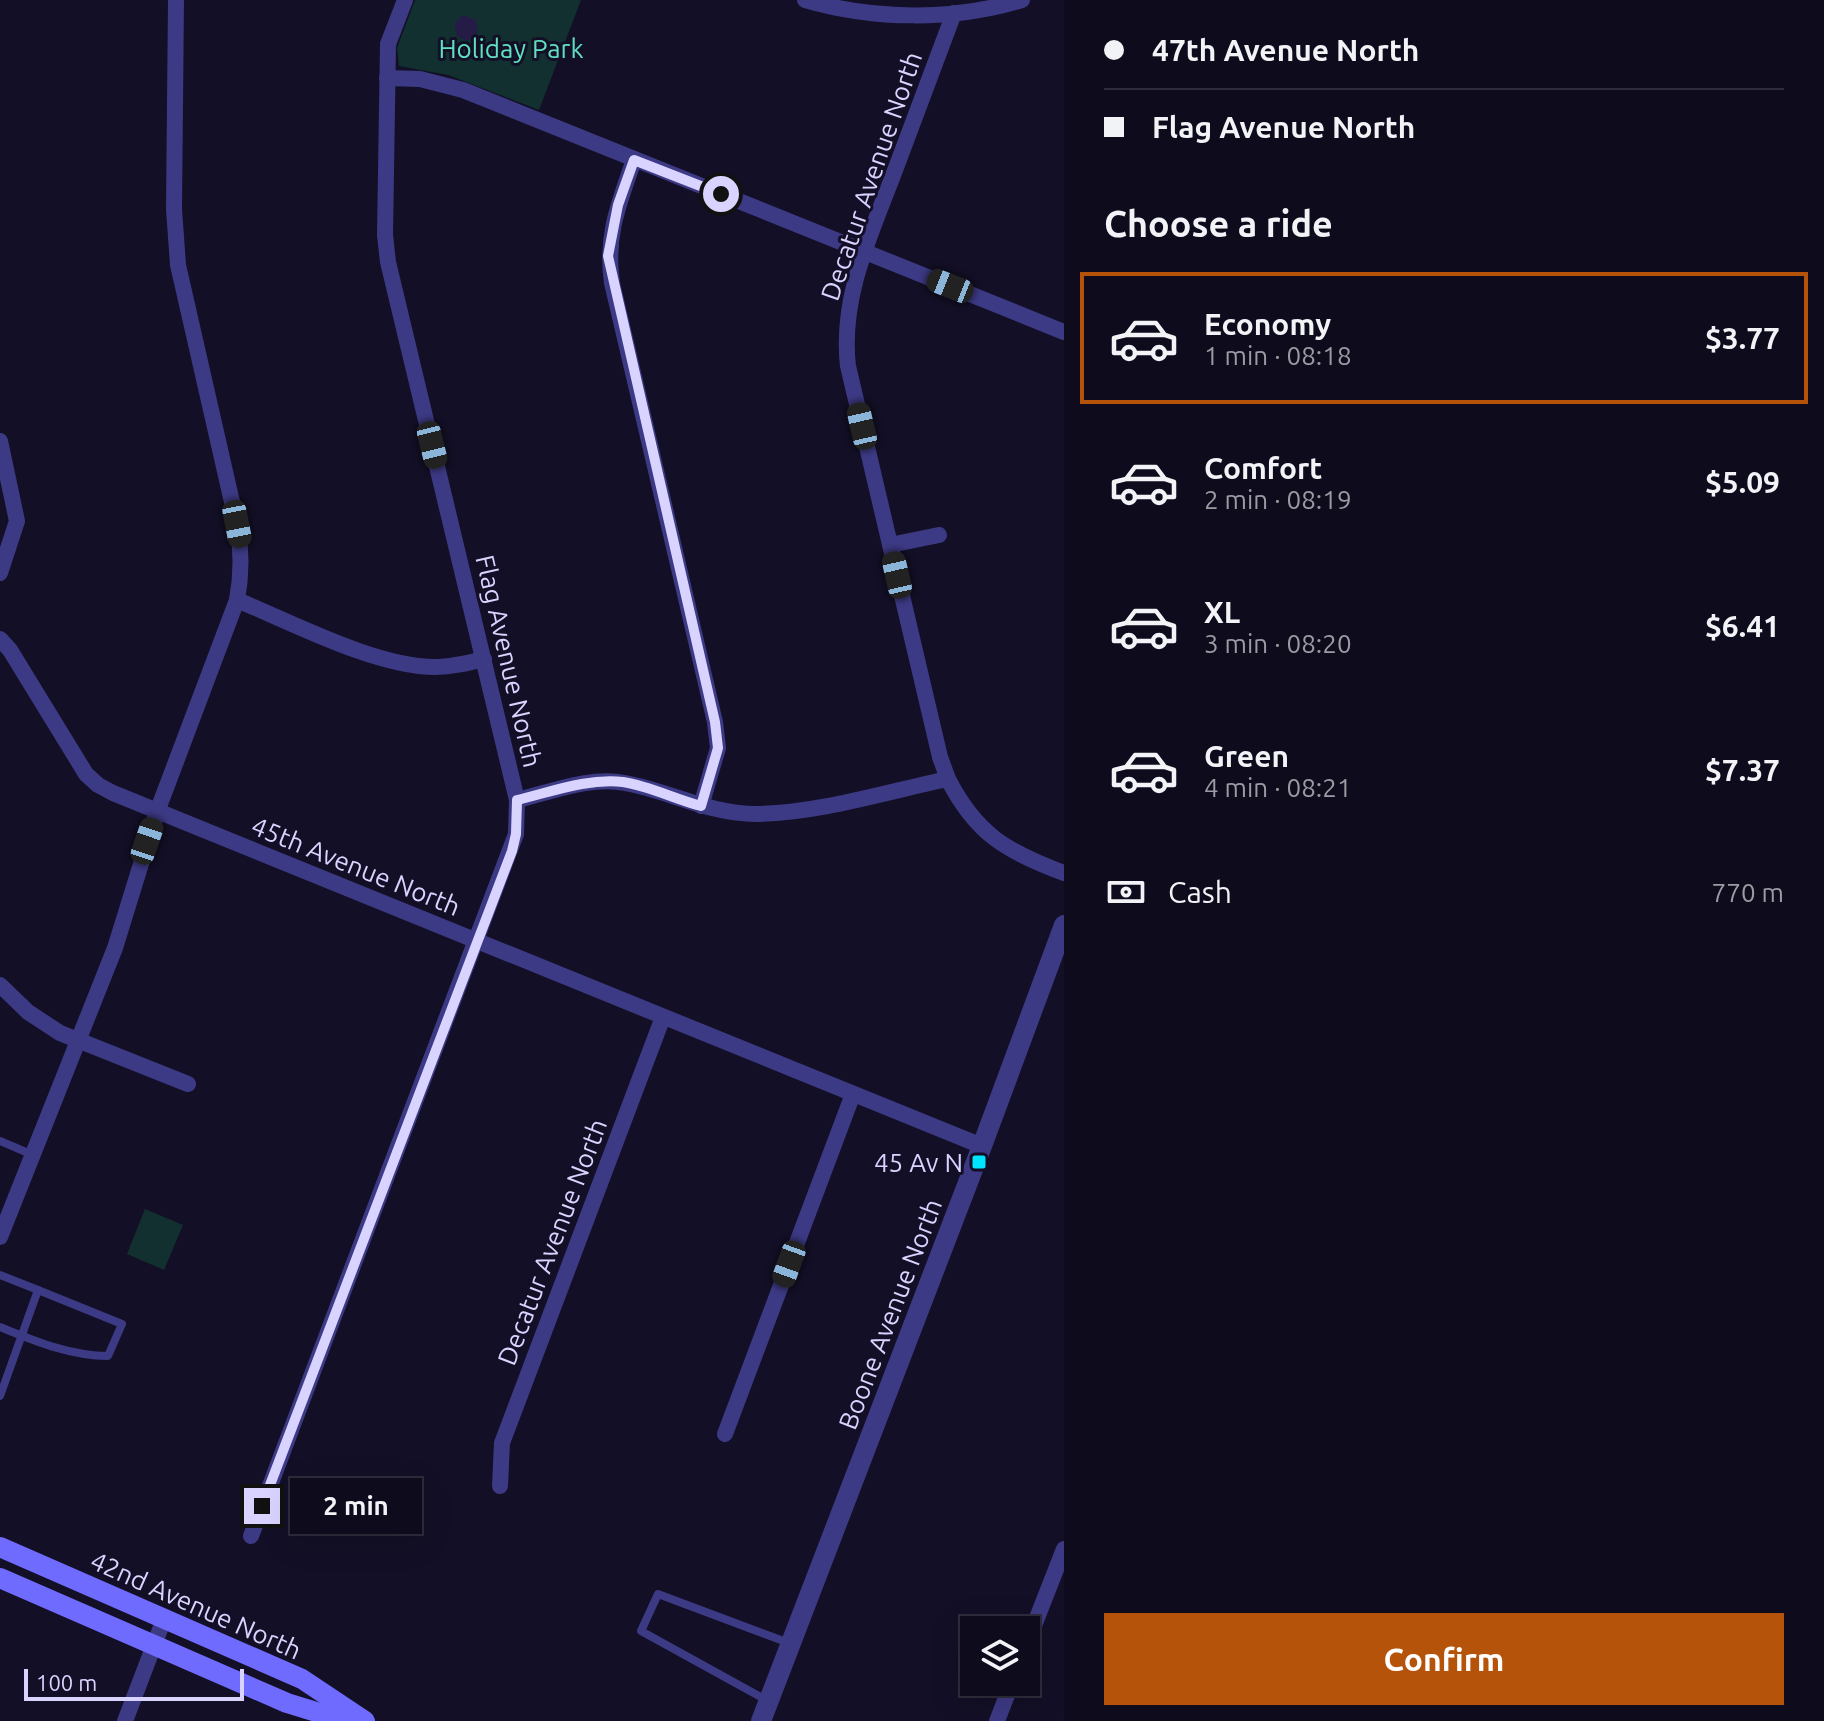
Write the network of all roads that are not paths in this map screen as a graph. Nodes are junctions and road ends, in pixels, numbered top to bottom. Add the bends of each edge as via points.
1 (176, 0) edge
2 (405, 0) edge
3 (805, 0) edge
4 (1022, 0) edge
5 (954, 13) junction
6 (387, 78) junction
7 (634, 160) junction
8 (865, 252) junction
9 (1064, 332) edge
10 (0, 441) edge
11 (939, 535) dead end
12 (890, 545) junction
13 (0, 573) edge
14 (237, 600) junction
15 (0, 639) edge
16 (484, 659) junction
17 (948, 779) junction
18 (517, 800) junction
19 (701, 806) junction
20 (157, 812) junction
21 (1064, 873) edge
22 (1064, 925) edge
23 (476, 941) junction
24 (0, 985) edge
25 (663, 1017) junction
26 (79, 1041) junction
27 (188, 1084) dead end
28 (853, 1094) junction
29 (0, 1141) edge
30 (982, 1146) junction
31 (34, 1155) junction
32 (1, 1230) edge
33 (0, 1275) edge
34 (38, 1290) junction
35 (0, 1327) edge
36 (22, 1336) junction
37 (0, 1396) edge
38 (725, 1434) dead end
39 (500, 1486) dead end
40 (251, 1536) dead end
41 (0, 1547) edge
42 (1064, 1549) edge
43 (0, 1578) edge
44 (1038, 1616) edge
45 (164, 1619) junction
46 (791, 1644) junction
47 (154, 1646) junction
48 (1007, 1696) edge
49 (765, 1711) edge
50 (125, 1721) edge
51 (346, 1721) edge
52 (365, 1721) edge
53 (997, 1721) edge

1 - 14 street via 178,265 239,536 242,573
2 - 6 street, Flag Avenue North via 388,44
3 - 5 street via 859,11
4 - 5 street
5 - 8 street, Decatur Avenue North
6 - 7 street via 420,79 463,90
6 - 16 street, Flag Avenue North via 388,262
7 - 8 street
7 - 19 street via 608,256 715,722 718,748
8 - 9 street
8 - 12 street, Decatur Avenue North via 845,338
10 - 13 street via 17,521
11 - 12 street
12 - 17 street, Decatur Avenue North
14 - 16 street via 391,661 436,667
14 - 20 street
15 - 20 street, 45th Avenue North via 86,774 98,785
16 - 18 street, Flag Avenue North
17 - 19 street via 789,812 753,814
17 - 21 street, Decatur Avenue North via 970,815 1001,845
18 - 19 street via 585,783 624,782
18 - 23 street, Flag Avenue North via 512,851
20 - 23 street, 45th Avenue North
20 - 26 street via 115,948
22 - 30 street, Boone Avenue North
23 - 25 street, 45th Avenue North
23 - 40 street, Flag Avenue North
24 - 26 street via 43,1024
25 - 28 street, 45th Avenue North
25 - 39 street, Decatur Avenue North via 502,1443
26 - 27 street
26 - 31 street
28 - 30 street, 45th Avenue North
28 - 38 street
29 - 31 lane
30 - 46 street, Boone Avenue North
31 - 32 street
33 - 34 lane
34 - 36 lane
34 - 36 lane via 122,1324 108,1356 84,1356
35 - 36 lane
36 - 37 lane
41 - 45 main road, 42nd Avenue North
42 - 44 street
43 - 47 main road, 42nd Avenue North
45 - 47 street
45 - 52 main road, 42nd Avenue North via 302,1679
46 - 49 street, Boone Avenue North
46 - 49 lane via 658,1594 641,1631
47 - 50 street
47 - 51 main road, 42nd Avenue North via 287,1703
48 - 53 street

